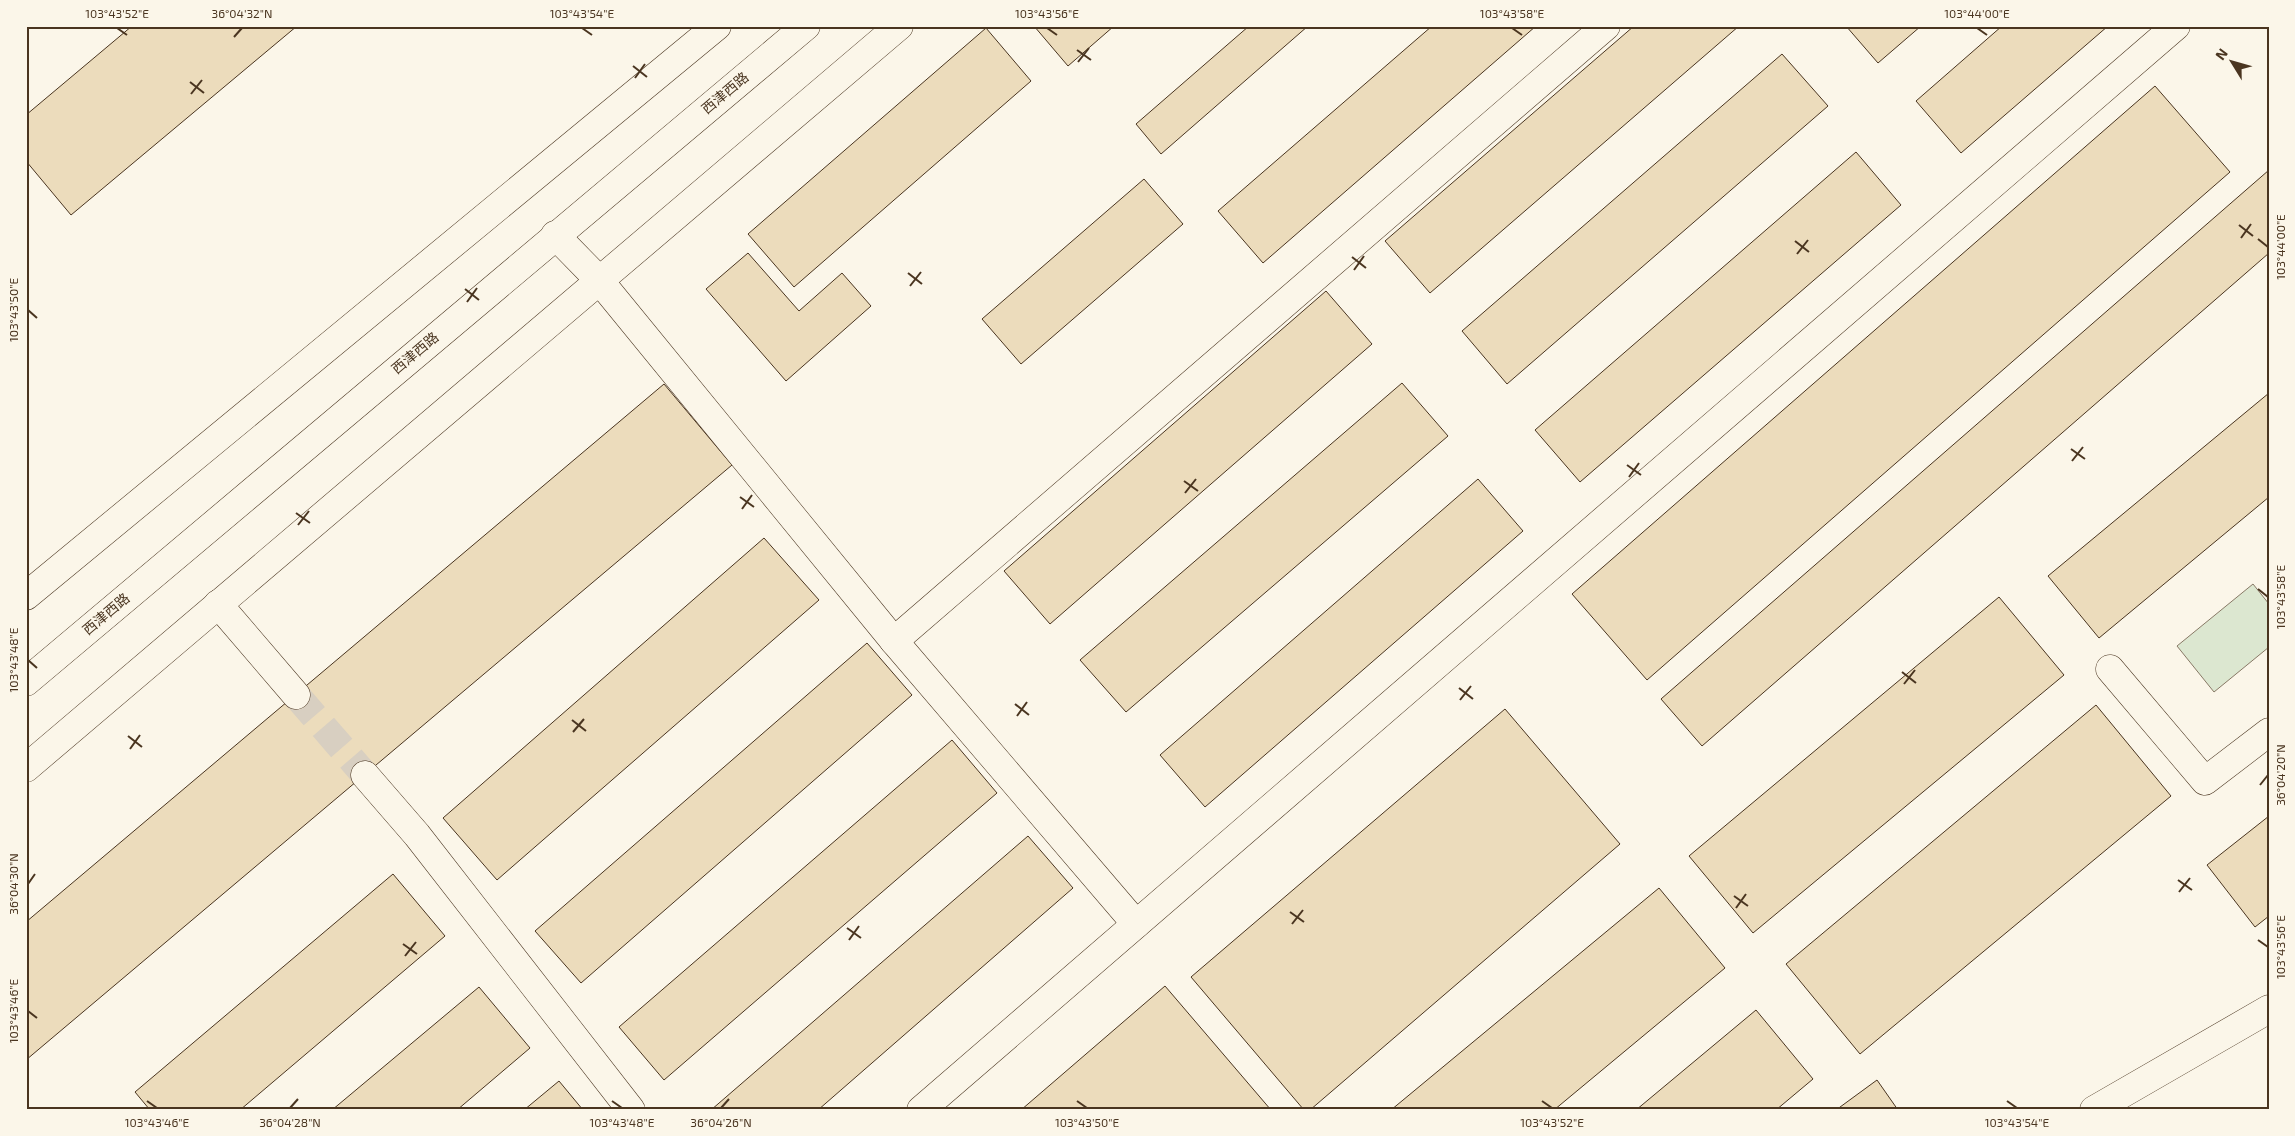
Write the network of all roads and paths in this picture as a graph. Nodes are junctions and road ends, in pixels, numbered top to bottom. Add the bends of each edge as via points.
1 (717, 26) edge
2 (806, 26) edge
3 (899, 26) edge
4 (1606, 26) edge
5 (2176, 26) edge
6 (555, 235) junction
7 (599, 280) junction
8 (26, 596) edge
9 (218, 604) junction
10 (894, 641) junction
11 (2110, 669) dead end
12 (26, 682) edge
13 (296, 695) tunnel mouth
14 (2269, 732) edge
15 (26, 768) edge
16 (365, 775) tunnel mouth
17 (1136, 924) junction
18 (2269, 1009) edge
19 (631, 1110) edge
20 (921, 1110) edge
21 (2094, 1110) edge

1 - 8 main road
2 - 6 main road, 西津西路
3 - 7 main road
4 - 10 main road
5 - 17 main road
6 - 7 main road
6 - 12 main road, 西津西路
7 - 9 main road
7 - 10 main road
9 - 13 main road
9 - 15 main road
10 - 17 main road
11 - 14 main road via 2205,781
16 - 19 main road via 417,835
17 - 20 main road
18 - 21 main road

